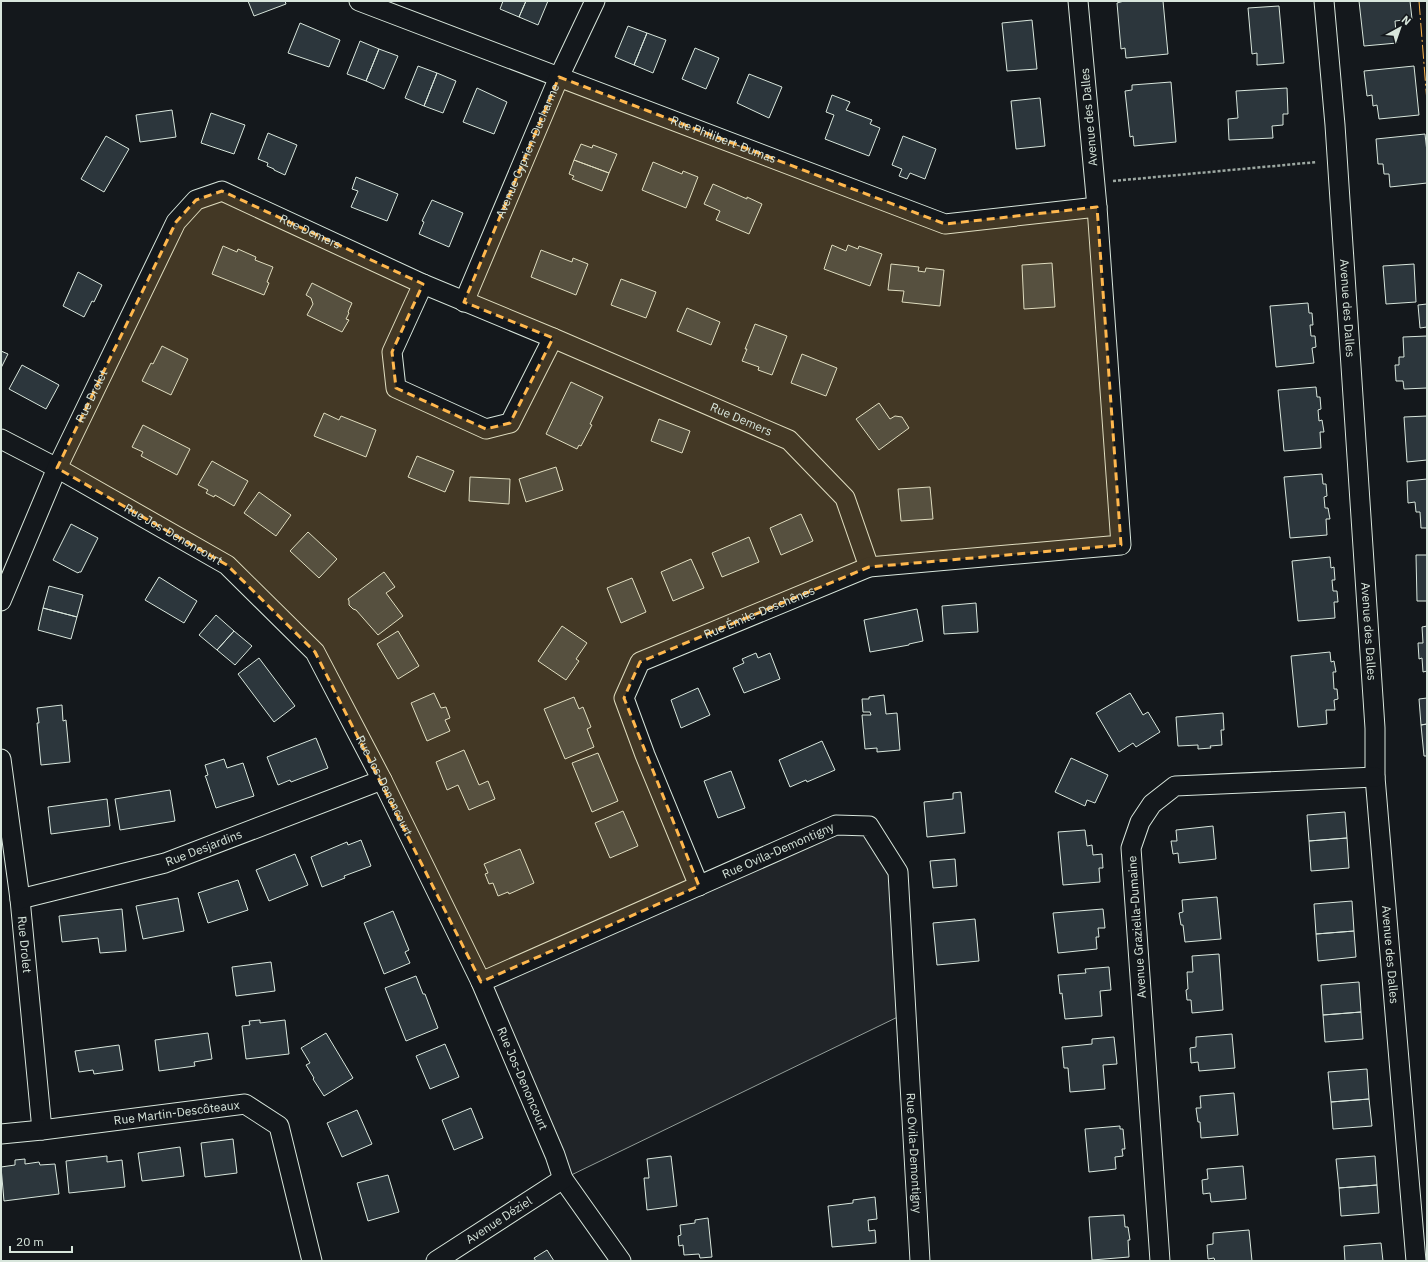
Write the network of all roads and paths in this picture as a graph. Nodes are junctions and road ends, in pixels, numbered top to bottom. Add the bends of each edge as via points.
1 (359, 1) edge
2 (595, 1) edge
3 (1078, 1) edge
4 (1324, 1) edge
5 (559, 77) junction
6 (1338, 160) junction
7 (1095, 183) junction
8 (196, 200) joint
9 (1097, 207) junction
10 (423, 284) junction
11 (464, 302) junction
12 (553, 338) junction
13 (1, 439) edge
14 (57, 468) junction
15 (1120, 545) joint
16 (869, 567) junction
17 (1, 601) edge
18 (1, 759) edge
19 (1375, 777) junction
20 (382, 780) junction
21 (699, 886) junction
22 (20, 900) junction
23 (481, 982) junction
24 (42, 1130) junction
25 (1, 1134) edge
26 (563, 1180) junction
27 (312, 1261) edge
28 (436, 1261) edge
29 (621, 1261) edge
30 (920, 1261) edge
31 (1160, 1261) edge
32 (1416, 1261) edge

1 - 5 street, Rue Philibert-Dumas
2 - 5 street, Avenue Cyprien-Ducharme
3 - 7 street, Avenue des Dalles
4 - 6 street, Avenue des Dalles
5 - 9 street, Rue Philibert-Dumas via 945,224
5 - 11 street, Avenue Cyprien-Ducharme
6 - 7 path
6 - 19 street, Avenue des Dalles via 1375,728
7 - 9 street, Avenue des Dalles
8 - 10 street, Rue Demers via 222,191
8 - 14 street, Rue Drolet via 176,222
9 - 15 street, Avenue des Dalles
10 - 11 street, Rue Demers
10 - 12 street via 392,352 396,388 486,429 510,423
11 - 12 street, Rue Demers
12 - 16 street, Rue Demers via 789,440 845,498
13 - 14 street, Rue Jos-Denoncourt
14 - 17 street, Rue Drolet
14 - 20 street, Rue Jos-Denoncourt via 227,565 315,652
15 - 16 street, Rue Émile-Deschênes
16 - 21 street, Rue Émile-Deschênes via 640,662 624,698
18 - 22 street, Rue Drolet
19 - 31 street, Avenue Graziella-Dumaine via 1175,786 1152,804 1140,822 1132,848
19 - 32 street, Avenue des Dalles
20 - 22 street, Rue Desjardins via 165,863
20 - 23 street, Rue Jos-Denoncourt
21 - 23 street, Rue Ovila-Demontigny
21 - 30 street, Rue Ovila-Demontigny via 836,825 869,826 898,872
22 - 24 street, Rue Drolet
23 - 26 street, Rue Jos-Denoncourt via 552,1148
24 - 25 street, Rue Martin-Descôteaux
24 - 27 street, Rue Martin-Descôteaux via 245,1104 279,1126
26 - 28 street, Avenue Déziel
26 - 29 street, Rue Jos-Denoncourt

